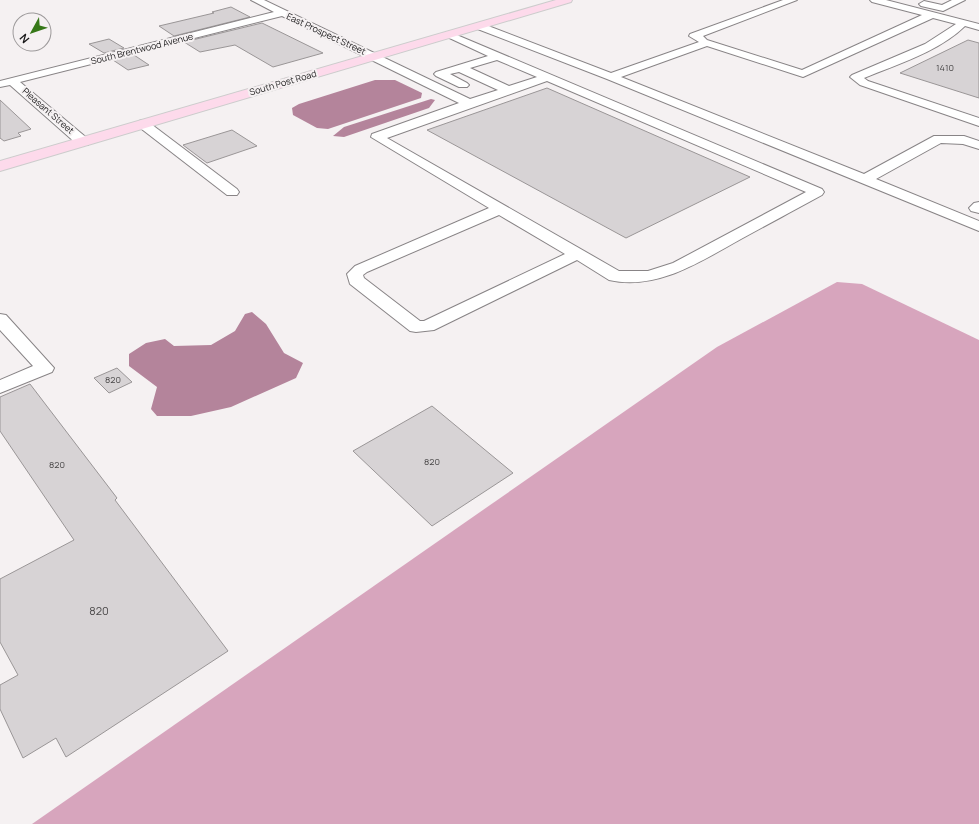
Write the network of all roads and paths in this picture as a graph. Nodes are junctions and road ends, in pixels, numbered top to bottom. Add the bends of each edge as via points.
1 (256, 0) edge
2 (567, 0) edge
3 (792, 0) edge
4 (875, 0) edge
5 (907, 0) edge
6 (960, 0) edge
7 (923, 7) edge
8 (284, 13) junction
9 (963, 23) junction
10 (480, 26) junction
11 (979, 27) edge
12 (448, 35) junction
13 (707, 43) junction
14 (498, 56) junction
15 (375, 57) junction
16 (478, 62) junction
17 (460, 68) junction
18 (492, 68) dead end
19 (514, 77) dead end
20 (548, 77) junction
21 (611, 77) junction
22 (12, 81) junction
23 (528, 83) junction
24 (0, 84) edge
25 (508, 90) junction
26 (488, 97) junction
27 (469, 104) junction
28 (979, 122) edge
29 (143, 124) junction
30 (83, 142) junction
31 (979, 145) edge
32 (0, 166) edge
33 (864, 180) junction
34 (232, 192) dead end
35 (935, 192) dead end
36 (918, 202) junction
37 (500, 209) junction
38 (979, 226) edge
39 (577, 254) junction
40 (0, 319) edge
41 (0, 387) edge

1 - 8 street, East Prospect Street
2 - 10 main road, South Post Road
3 - 13 street via 694,36
4 - 7 street
5 - 7 street
6 - 7 street via 943,8
7 - 9 street
7 - 13 street via 803,74
8 - 15 street, East Prospect Street
8 - 22 street, South Brentwood Avenue
9 - 11 street
9 - 28 street via 958,29 926,47 856,77 864,83
10 - 12 main road, South Post Road
10 - 21 street
12 - 14 street
12 - 15 main road, South Post Road
13 - 21 street
14 - 16 street
14 - 20 street
15 - 27 street, East Prospect Street
15 - 29 main road, South Post Road
16 - 17 street
16 - 18 street
17 - 25 street
17 - 26 street via 440,74
19 - 23 street
20 - 23 street
20 - 39 street via 817,192 680,266 661,273 630,279 615,276
21 - 33 street
22 - 24 street, South Brentwood Avenue
22 - 30 street, Pleasant Street
23 - 25 street
25 - 26 street
26 - 27 street
27 - 37 street via 377,137
29 - 30 main road, South Post Road
29 - 34 street
30 - 32 main road, South Post Road
31 - 33 street via 955,138 939,139
33 - 36 street
35 - 36 street
36 - 38 street
37 - 39 street
37 - 39 street via 361,269 355,274 356,280 416,327 428,326
40 - 41 street via 45,368

